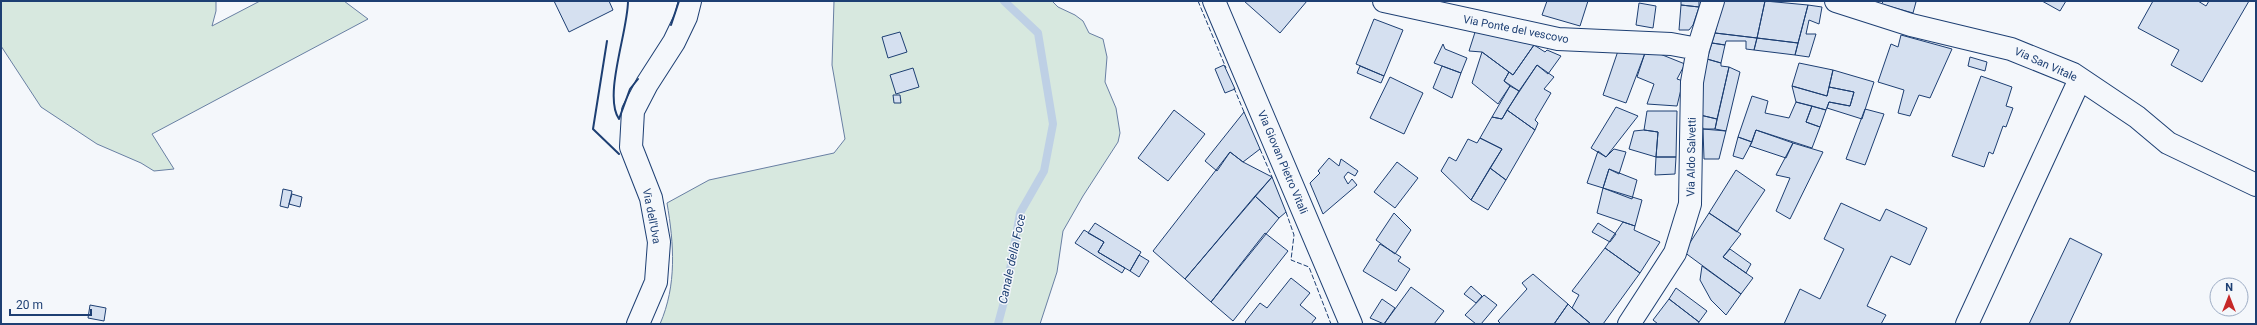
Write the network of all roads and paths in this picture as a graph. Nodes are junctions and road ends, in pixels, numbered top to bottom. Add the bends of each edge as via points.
1 (690, 1) edge
2 (1214, 1) edge
3 (1384, 1) edge
4 (1713, 1) edge
5 (1836, 1) edge
6 (1698, 49) junction
7 (2080, 79) junction
8 (2256, 185) edge
9 (638, 324) edge
10 (1351, 324) edge
11 (1629, 324) edge
12 (1967, 324) edge

1 - 9 street, Via dell'Uva via 686,17 674,42 633,111 631,147 650,193 659,242 656,282
2 - 10 street, Via Giovan Pietro Vitali
3 - 6 street, Via Ponte del vescovo via 1558,39 1670,44
4 - 6 street, Via Aldo Salvetti
5 - 7 street, Via San Vitale via 1911,25 2011,48
6 - 11 street, Via Aldo Salvetti via 1692,82 1690,204 1675,253
7 - 8 street, Via San Vitale via 2137,117 2168,143
7 - 12 street

